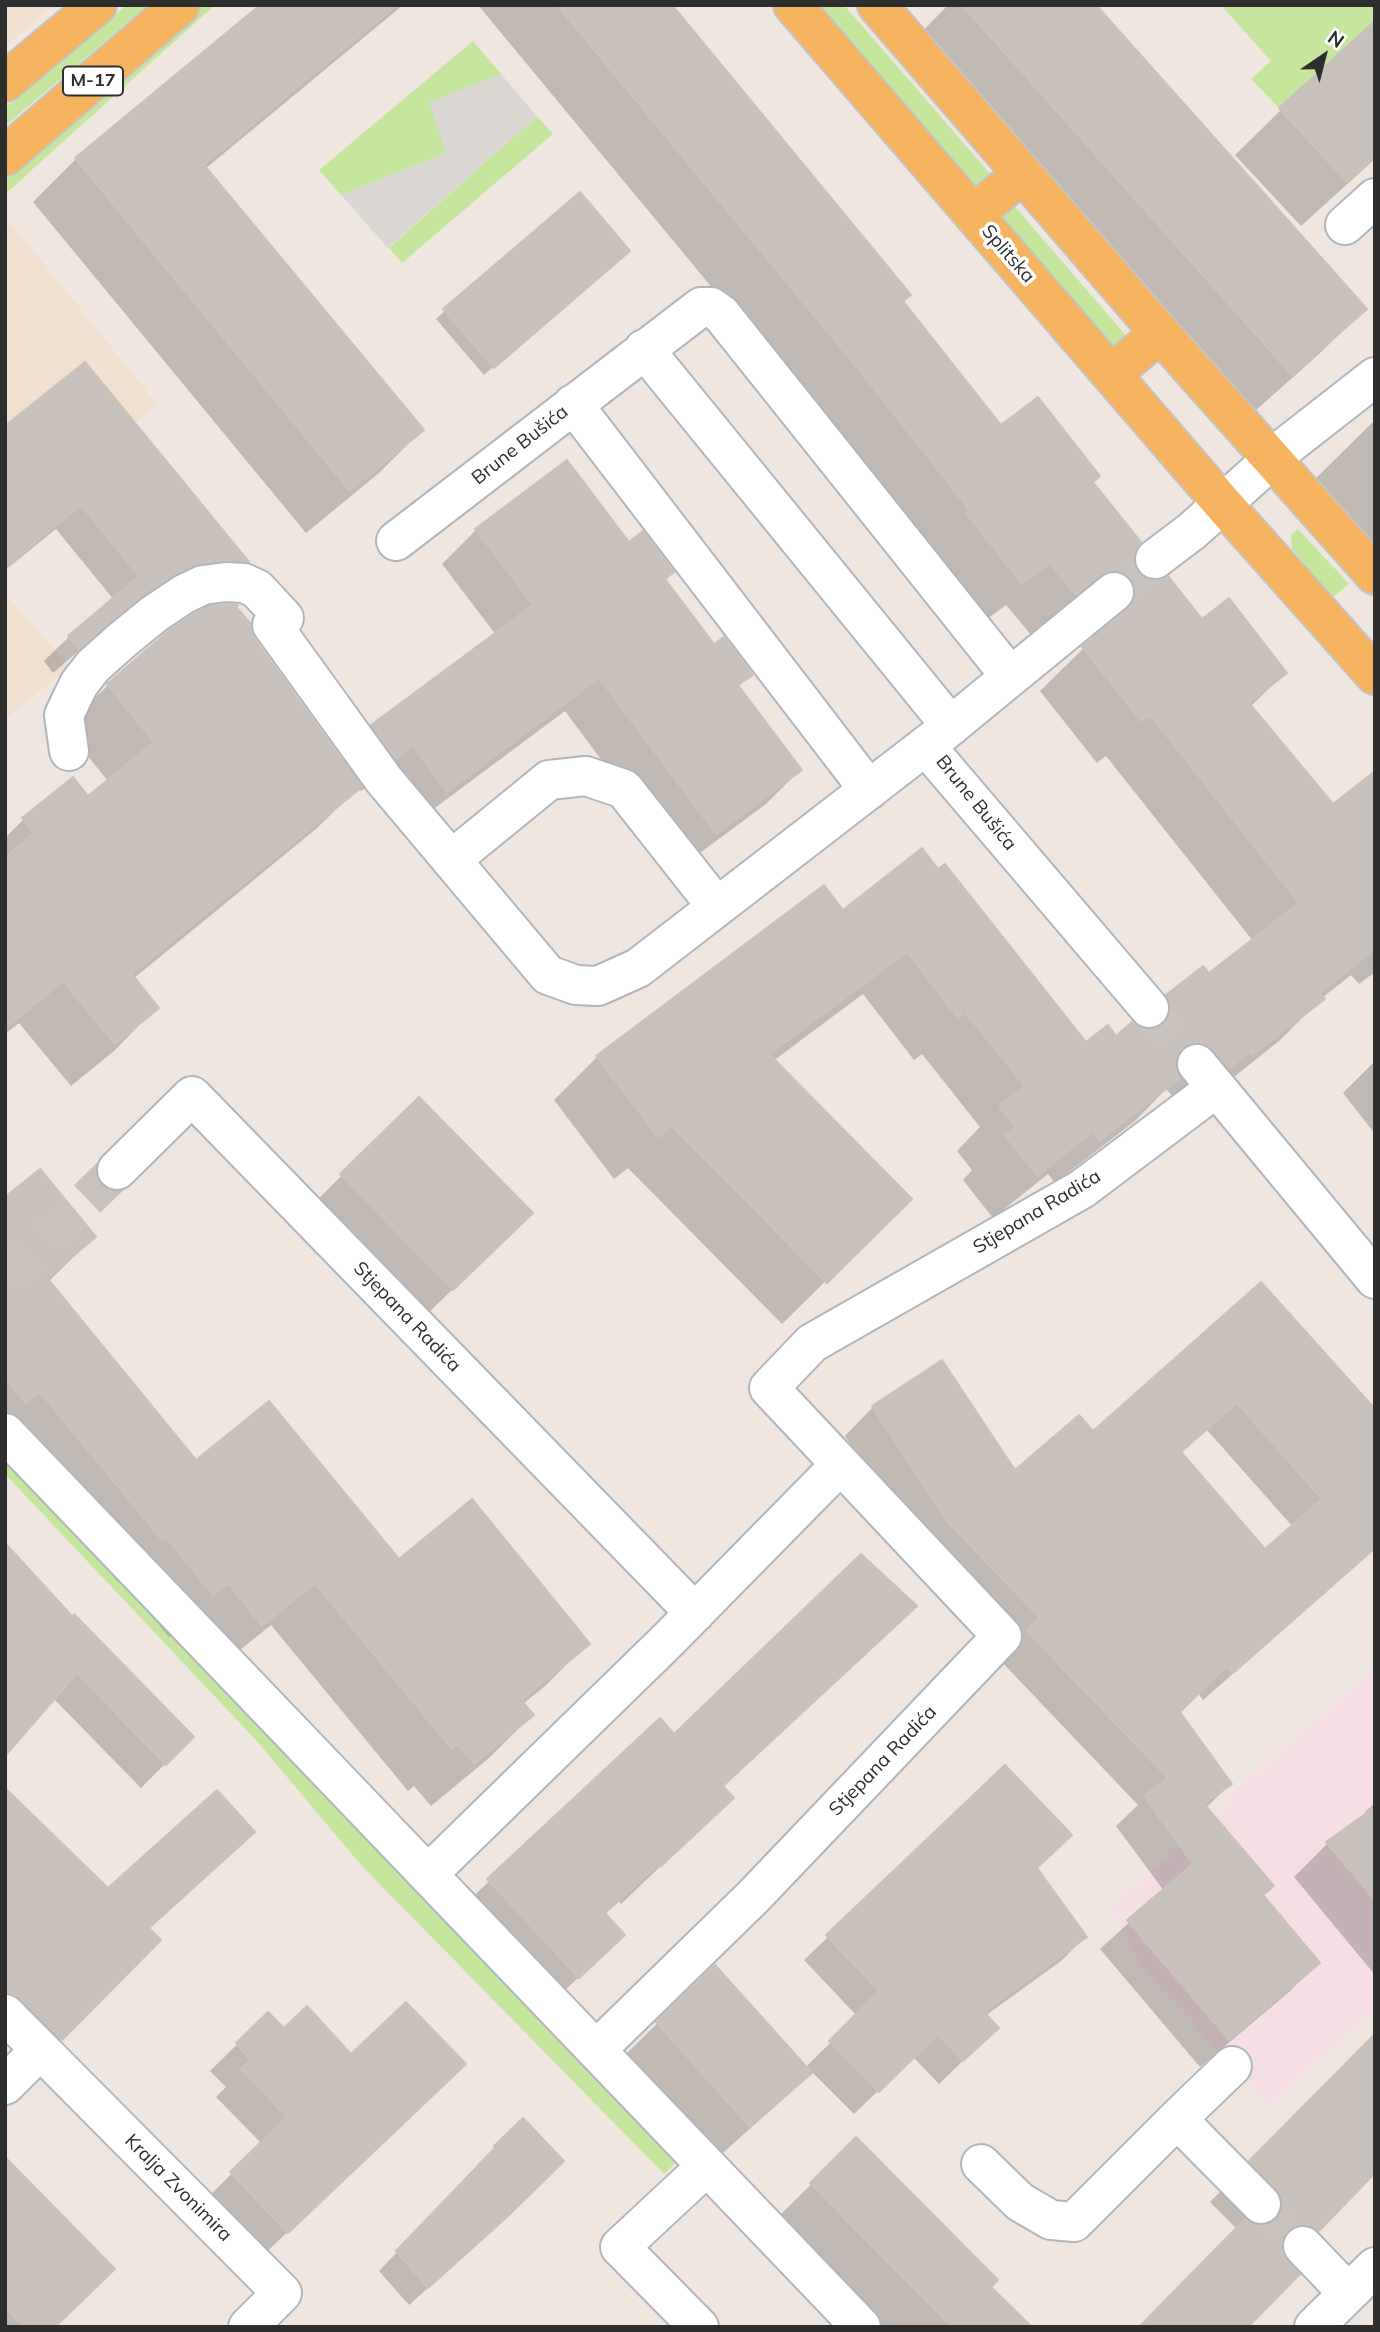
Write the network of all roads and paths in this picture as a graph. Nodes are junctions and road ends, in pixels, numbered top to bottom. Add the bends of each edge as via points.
1 (97, 5) edge
2 (180, 5) edge
3 (793, 5) edge
4 (877, 5) edge
5 (5, 82) edge
6 (5, 156) edge
7 (1023, 174) junction
8 (1375, 198) edge
9 (974, 214) junction
10 (1345, 225) dead end
11 (1160, 332) junction
12 (644, 349) junction
13 (1112, 374) junction
14 (1375, 377) edge
15 (573, 404) junction
16 (1272, 460) junction
17 (1222, 503) junction
18 (396, 541) dead end
19 (1155, 559) tunnel mouth
20 (1375, 575) edge
21 (1114, 592) tunnel mouth
22 (1375, 675) edge
23 (1010, 676) junction
24 (944, 731) junction
25 (69, 751) dead end
26 (869, 790) junction
27 (452, 860) junction
28 (717, 907) junction
29 (1149, 1008) tunnel mouth
30 (117, 1170) tunnel mouth
31 (1375, 1279) edge
32 (5, 1433) edge
33 (841, 1465) junction
34 (695, 1613) junction
35 (428, 1874) junction
36 (5, 2014) edge
37 (40, 2050) junction
38 (596, 2050) junction
39 (1233, 2066) dead end
40 (5, 2085) edge
41 (1177, 2119) junction
42 (981, 2164) dead end
43 (707, 2166) junction
44 (1261, 2204) tunnel mouth
45 (1303, 2246) tunnel mouth
46 (1362, 2280) edge
47 (248, 2327) edge
48 (699, 2327) edge
49 (861, 2327) edge
50 (1314, 2327) edge

1 - 5 main road, M-17
2 - 6 main road, M-17
3 - 9 main road, Splitska
4 - 7 main road
7 - 9 main road
7 - 11 main road
8 - 10 street
9 - 13 main road, Splitska
11 - 13 main road
11 - 16 main road
12 - 15 street, Brune Bušića
12 - 23 street, Brune Bušića via 701,307 721,314
12 - 24 street
13 - 17 main road, Splitska
14 - 16 street
15 - 18 street, Brune Bušića
15 - 26 street
16 - 17 street
16 - 20 main road
17 - 19 street
17 - 22 main road, Splitska
21 - 23 street, Brune Bušića
23 - 24 street, Brune Bušića
24 - 26 street
24 - 29 street, Brune Bušića via 933,746 935,757
25 - 27 street via 64,715 93,666 184,594 203,585 244,583 257,589 384,780
26 - 28 street
27 - 28 street via 548,975 576,985 598,986 638,968
27 - 28 street via 549,780 586,776 624,789
30 - 34 street, Stjepana Radića via 192,1096
31 - 33 street, Stjepana Radića via 1207,1077 1082,1189 812,1343 769,1388
32 - 35 street
33 - 34 street
33 - 38 street, Stjepana Radića via 1002,1636 753,1896
34 - 35 street
35 - 38 street
36 - 37 street, Kralja Zvonimira
37 - 40 street
37 - 47 street, Kralja Zvonimira via 282,2293
38 - 43 street
39 - 41 street
41 - 42 street via 1074,2222 1051,2220 1020,2202
41 - 44 street
43 - 48 street via 620,2247
43 - 49 street
45 - 46 street
46 - 50 street

